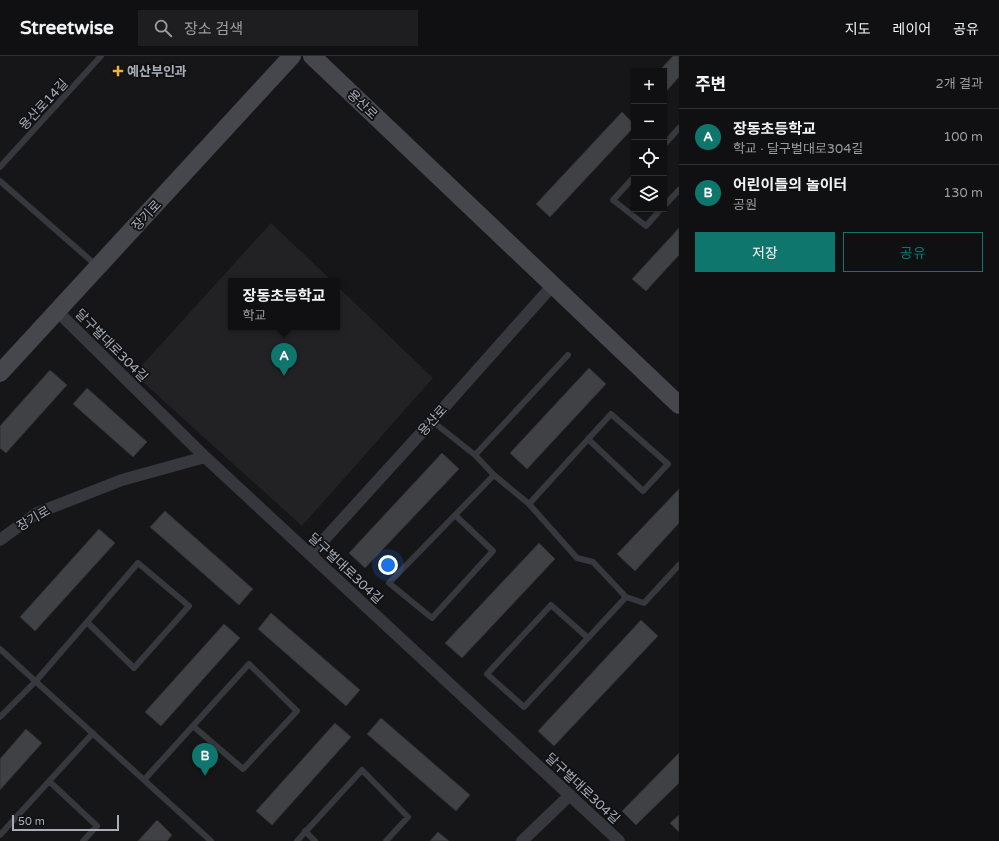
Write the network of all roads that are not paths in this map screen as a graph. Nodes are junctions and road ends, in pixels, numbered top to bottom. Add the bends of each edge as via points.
1 (102, 56) edge
2 (292, 56) edge
3 (312, 56) edge
4 (679, 128) edge
5 (667, 142) edge
6 (0, 167) edge
7 (631, 180) edge
8 (0, 181) edge
9 (679, 190) edge
10 (667, 203) edge
11 (658, 212) edge
12 (98, 267) junction
13 (553, 285) junction
14 (57, 311) junction
15 (568, 355) dead end
16 (0, 373) edge
17 (679, 405) edge
18 (432, 421) junction
19 (588, 439) junction
20 (475, 455) junction
21 (206, 457) junction
22 (494, 475) junction
23 (529, 504) junction
24 (455, 515) junction
25 (0, 540) edge
26 (310, 554) junction
27 (679, 565) edge
28 (626, 597) junction
29 (86, 622) junction
30 (588, 638) junction
31 (0, 649) edge
32 (36, 680) junction
33 (0, 717) edge
34 (193, 726) junction
35 (93, 733) junction
36 (144, 780) junction
37 (49, 781) junction
38 (570, 795) junction
39 (305, 831) junction
40 (0, 835) edge
41 (0, 839) edge
42 (3, 841) edge
43 (83, 841) edge
44 (210, 841) edge
45 (297, 841) edge
46 (316, 841) edge
47 (386, 841) edge
48 (522, 841) edge
49 (619, 841) edge

1 - 6 lane, 용산로14길
2 - 12 main road, 장기로
3 - 13 main road, 용산로
4 - 5 lane
7 - 11 lane via 613,200 646,226
8 - 12 lane
9 - 10 lane
12 - 14 main road, 장기로
13 - 17 main road, 용산로
13 - 18 street, 용산로
14 - 16 main road, 장기로
14 - 21 street, 달구벌대로304길
15 - 20 lane
18 - 20 lane
18 - 26 street, 용산로
19 - 19 lane via 611,414 668,464 643,491
19 - 23 lane
20 - 22 lane
21 - 25 street, 장기로 via 122,480 37,513
21 - 26 street, 달구벌대로304길
22 - 23 lane
22 - 24 lane
23 - 28 lane via 577,558 594,562
24 - 24 lane via 389,583 432,618 493,551
26 - 38 street, 달구벌대로304길
27 - 28 lane via 644,603
28 - 30 lane
29 - 29 lane via 138,563 189,606 134,668
29 - 32 lane
30 - 30 lane via 524,707 487,674 551,605
31 - 32 lane
32 - 33 lane
32 - 35 lane
34 - 34 lane via 249,664 297,711 243,769
34 - 36 lane
35 - 36 lane
35 - 37 lane
36 - 44 lane
37 - 40 lane
37 - 43 lane via 97,826
38 - 48 street
38 - 49 street, 달구벌대로304길
39 - 45 lane
39 - 46 lane
39 - 47 lane via 362,770 408,817
41 - 42 lane

